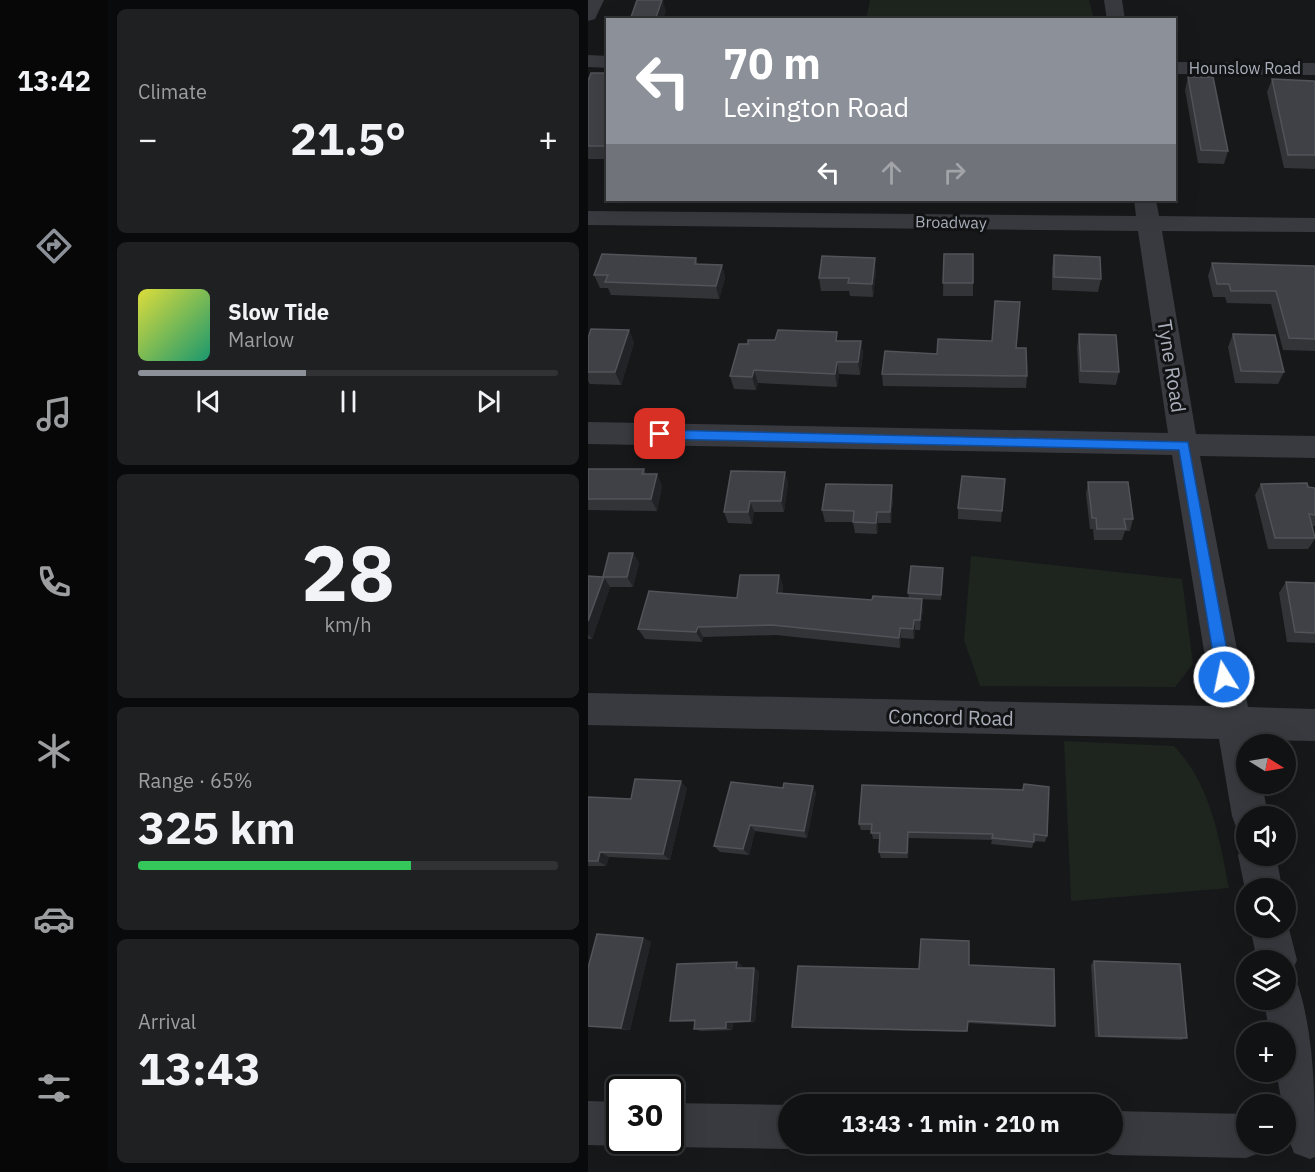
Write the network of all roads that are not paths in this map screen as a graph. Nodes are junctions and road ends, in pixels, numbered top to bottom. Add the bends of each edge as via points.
1 (595, 0) edge
2 (1113, 0) edge
3 (588, 15) edge
4 (1116, 18) edge
5 (588, 61) edge
6 (606, 62) edge
7 (1176, 68) edge
8 (1315, 69) edge
9 (1147, 212) edge
10 (588, 218) edge
11 (1315, 225) edge
12 (588, 433) edge
13 (1184, 445) junction
14 (1315, 447) edge
15 (588, 709) edge
16 (1232, 724) junction
17 (1315, 725) edge
18 (1248, 806) edge
19 (1286, 1010) edge
20 (588, 1123) edge
21 (606, 1124) edge
22 (684, 1125) edge
23 (778, 1127) edge
24 (1123, 1133) edge
25 (1236, 1136) edge
26 (1303, 1137) edge

1 - 3 street
2 - 4 street
5 - 6 street
7 - 8 street, Hounslow Road
9 - 10 street, Broadway
9 - 11 street, Broadway
9 - 13 street, Tyne Road
12 - 13 street
13 - 14 street
13 - 16 street, Tyne Road
15 - 16 street, Concord Road
16 - 17 street, Concord Road
16 - 18 street, Tyne Road
19 - 26 street
20 - 21 street
22 - 23 street
24 - 25 street

